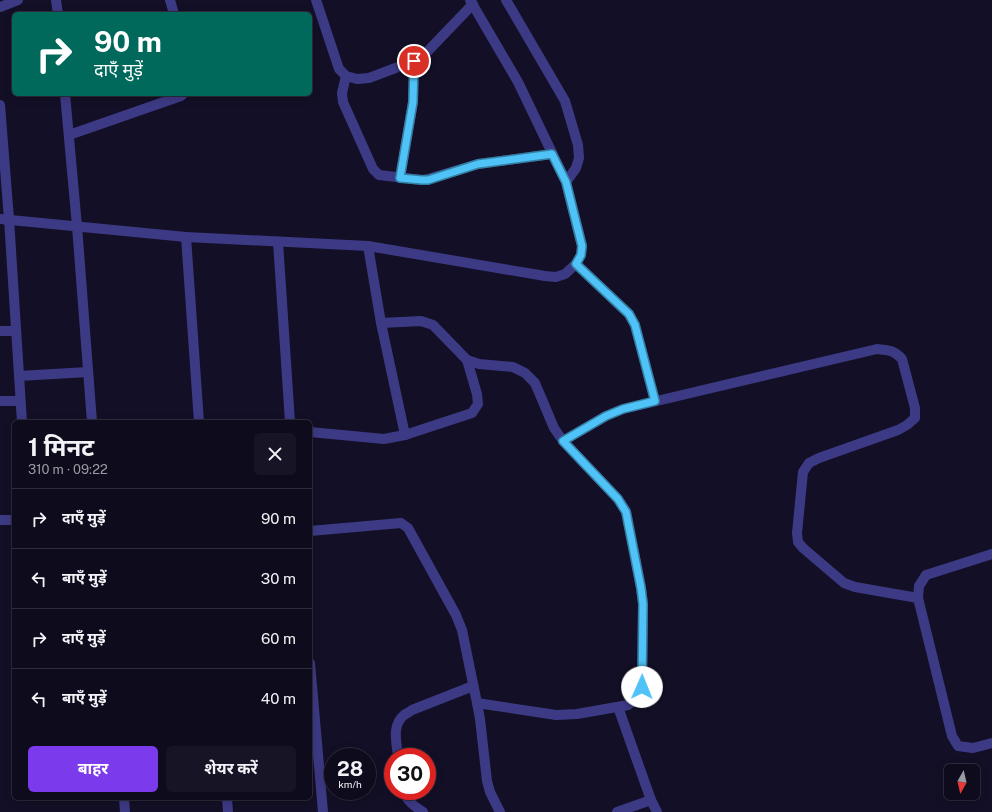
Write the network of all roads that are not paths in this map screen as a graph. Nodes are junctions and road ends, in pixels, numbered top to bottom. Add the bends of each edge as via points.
1 (18, 0) edge
2 (56, 0) edge
3 (170, 0) edge
4 (316, 0) edge
5 (506, 0) edge
6 (472, 2) edge
7 (0, 7) edge
8 (58, 12) edge
9 (173, 12) edge
10 (414, 61) junction
11 (346, 76) junction
12 (65, 96) edge
13 (181, 96) edge
14 (0, 105) edge
15 (68, 135) junction
16 (552, 154) junction
17 (400, 178) junction
18 (566, 182) junction
19 (4, 219) edge
20 (77, 226) junction
21 (186, 236) junction
22 (278, 242) junction
23 (368, 246) junction
24 (576, 264) junction
25 (381, 323) junction
26 (0, 331) edge
27 (16, 331) junction
28 (467, 360) junction
29 (88, 372) junction
30 (19, 376) junction
31 (0, 401) edge
32 (20, 401) junction
33 (655, 401) junction
34 (22, 420) edge
35 (92, 420) edge
36 (199, 420) edge
37 (290, 420) edge
38 (312, 432) edge
39 (405, 435) junction
40 (563, 441) junction
41 (0, 520) edge
42 (12, 520) edge
43 (312, 531) edge
44 (992, 554) edge
45 (918, 598) junction
46 (474, 686) junction
47 (477, 703) junction
48 (312, 704) edge
49 (618, 707) junction
50 (992, 742) edge
51 (397, 748) edge
52 (315, 766) edge
53 (124, 800) edge
54 (227, 800) edge
55 (407, 800) edge
56 (651, 800) junction
57 (125, 812) edge
58 (228, 812) edge
59 (323, 812) edge
60 (423, 812) edge
61 (500, 812) edge
62 (617, 812) edge
63 (657, 812) edge

1 - 7 street
2 - 8 street
3 - 9 street
4 - 11 street via 339,69
5 - 18 street via 565,102 578,145 579,158 576,168
6 - 10 street via 426,52
6 - 16 street via 518,82
10 - 11 street via 370,78 357,79
10 - 17 street via 413,102
11 - 17 street via 342,92 343,102 372,169 379,175
12 - 15 street
13 - 15 street
14 - 19 street
15 - 20 street
16 - 17 street via 478,164 428,180
16 - 18 street
18 - 24 street via 582,246
19 - 20 street
19 - 27 street
20 - 21 street
20 - 29 street
21 - 22 street
21 - 36 street
22 - 23 street
22 - 37 street
23 - 24 street via 556,277 566,274
23 - 25 street
24 - 33 street via 629,314 635,325
25 - 28 street via 420,321 433,325
25 - 39 street
26 - 27 street
27 - 30 street
28 - 39 street via 478,404 472,413
28 - 40 street via 479,364 513,367 525,373 535,383 554,428
29 - 30 street
29 - 35 street
30 - 32 street
31 - 32 street
32 - 34 street
33 - 40 street via 606,416
33 - 45 street via 877,349 896,353 902,358 916,408 915,418 908,426 809,463 803,472 797,532 798,542 803,548 844,583
38 - 39 street via 384,439
40 - 49 street via 618,499 626,512 643,604 642,687 638,697 628,705
41 - 42 street
43 - 46 street via 401,523 408,528 456,615 462,630
44 - 45 street via 926,575 919,586
45 - 50 street via 952,736 958,746 973,748
46 - 47 street
46 - 51 street via 412,710 403,716 395,732
47 - 49 street via 556,715
47 - 61 street via 487,780
48 - 52 street
49 - 56 street
52 - 59 street
53 - 57 street
54 - 58 street
55 - 60 street
56 - 62 street
56 - 63 street

